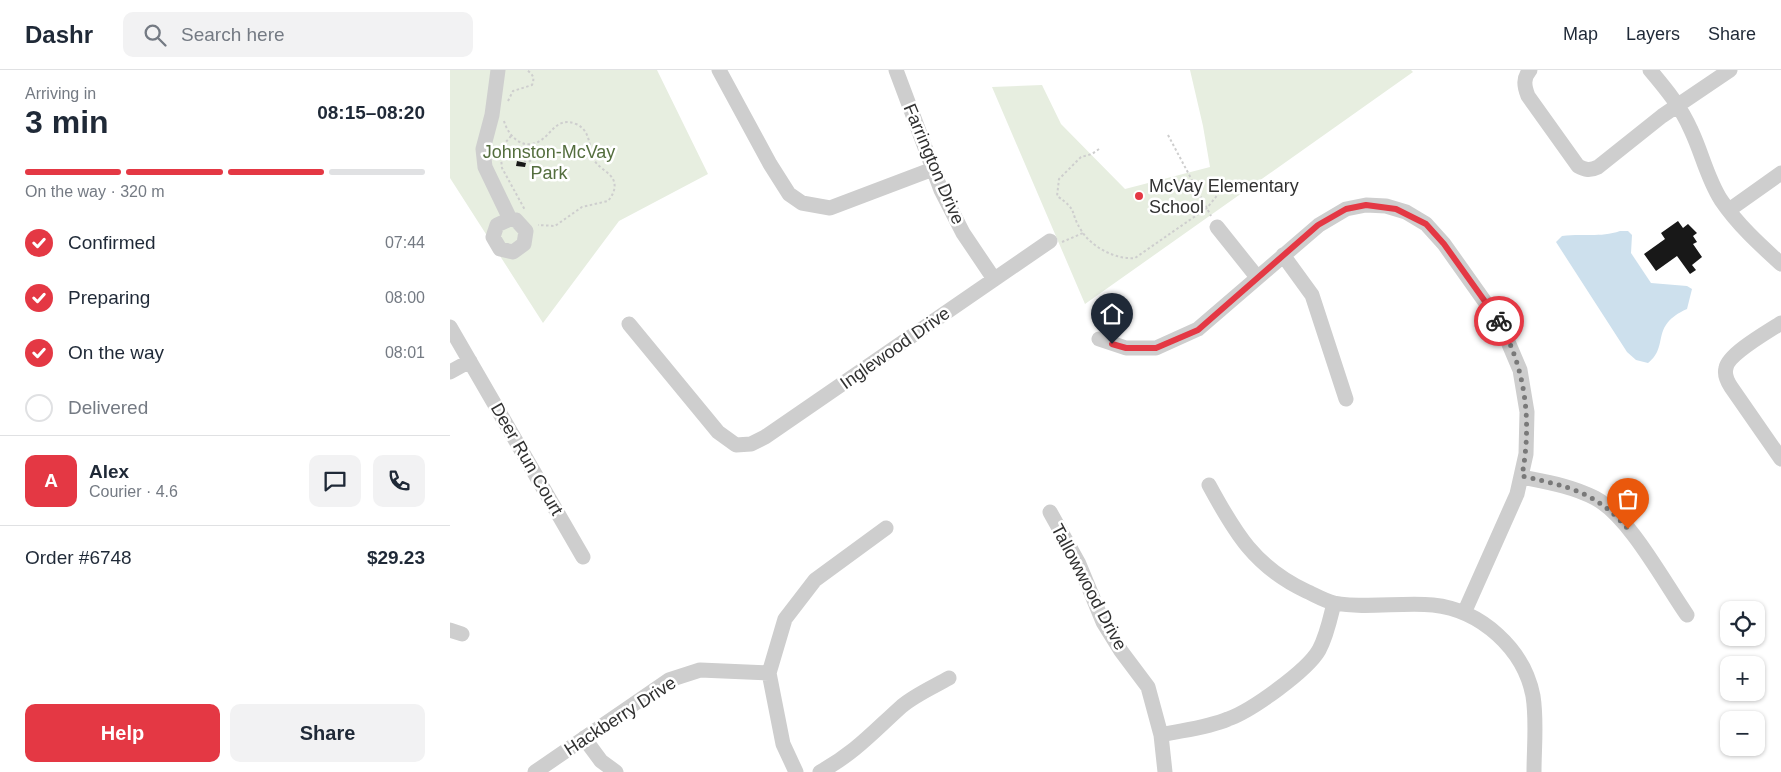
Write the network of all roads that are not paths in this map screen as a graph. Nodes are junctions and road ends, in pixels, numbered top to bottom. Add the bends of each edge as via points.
1 (498, 70) edge
2 (719, 70) edge
3 (896, 70) edge
4 (1530, 70) edge
5 (1650, 70) edge
6 (1730, 70) edge
7 (1678, 105) junction
8 (933, 169) junction
9 (1781, 173) edge
10 (1729, 210) junction
11 (510, 219) dead end
12 (1217, 227) road end
13 (1050, 241) road end
14 (1283, 255) junction
15 (1781, 264) edge
16 (1257, 276) junction
17 (994, 279) junction
18 (1781, 323) edge
19 (629, 324) dead end
20 (450, 327) edge
21 (1098, 339) dead end
22 (470, 360) junction
23 (450, 372) edge
24 (1346, 399) dead end
25 (1781, 459) edge
26 (1522, 476) junction
27 (1209, 485) dead end
28 (1050, 512) dead end
29 (886, 528) dead end
30 (583, 557) dead end
31 (1334, 603) junction
32 (1464, 613) junction
33 (1686, 615) dead end
34 (769, 673) junction
35 (949, 678) dead end
36 (1161, 735) junction
37 (584, 738) junction
38 (535, 772) edge
39 (616, 772) edge
40 (796, 772) edge
41 (820, 772) edge
42 (1165, 772) edge
43 (1534, 772) edge

1 - 11 street via 483,149 485,167
2 - 8 street via 770,164 789,194 802,203 830,208
3 - 8 street, Farrington Drive
4 - 7 street via 1524,80 1528,96 1564,149 1584,170 1598,167
5 - 7 street
6 - 7 street
7 - 10 street via 1692,130 1709,177
8 - 17 street, Farrington Drive via 963,233
9 - 10 street
10 - 15 street via 1742,228
12 - 16 street
13 - 17 street, Inglewood Drive
14 - 16 street
14 - 24 street via 1312,295
14 - 26 street via 1318,225 1346,209 1366,205 1399,202 1435,232 1494,312 1520,370 1527,412
16 - 21 street via 1198,330 1156,348 1126,348
17 - 19 street, Inglewood Drive via 751,444 736,445 714,429
18 - 25 street via 1733,357 1726,368 1726,378
20 - 22 street, Deer Run Court
22 - 23 street
22 - 30 street, Deer Run Court
26 - 32 street
26 - 33 street via 1576,490 1614,512
27 - 31 street via 1232,526 1271,572
28 - 36 street, Tallowwood Drive via 1079,564 1104,622 1148,687
29 - 34 street via 815,580 785,619
31 - 32 street via 1434,605
31 - 36 street via 1326,637 1318,653 1294,677 1230,719
32 - 43 street via 1479,620 1505,642 1526,677 1535,716
34 - 37 street, Hackberry Drive via 700,670 669,680
34 - 40 street via 783,744
35 - 41 street via 903,705 866,742
36 - 42 street, Tallowwood Drive
37 - 38 street, Hackberry Drive
37 - 39 street via 601,761

